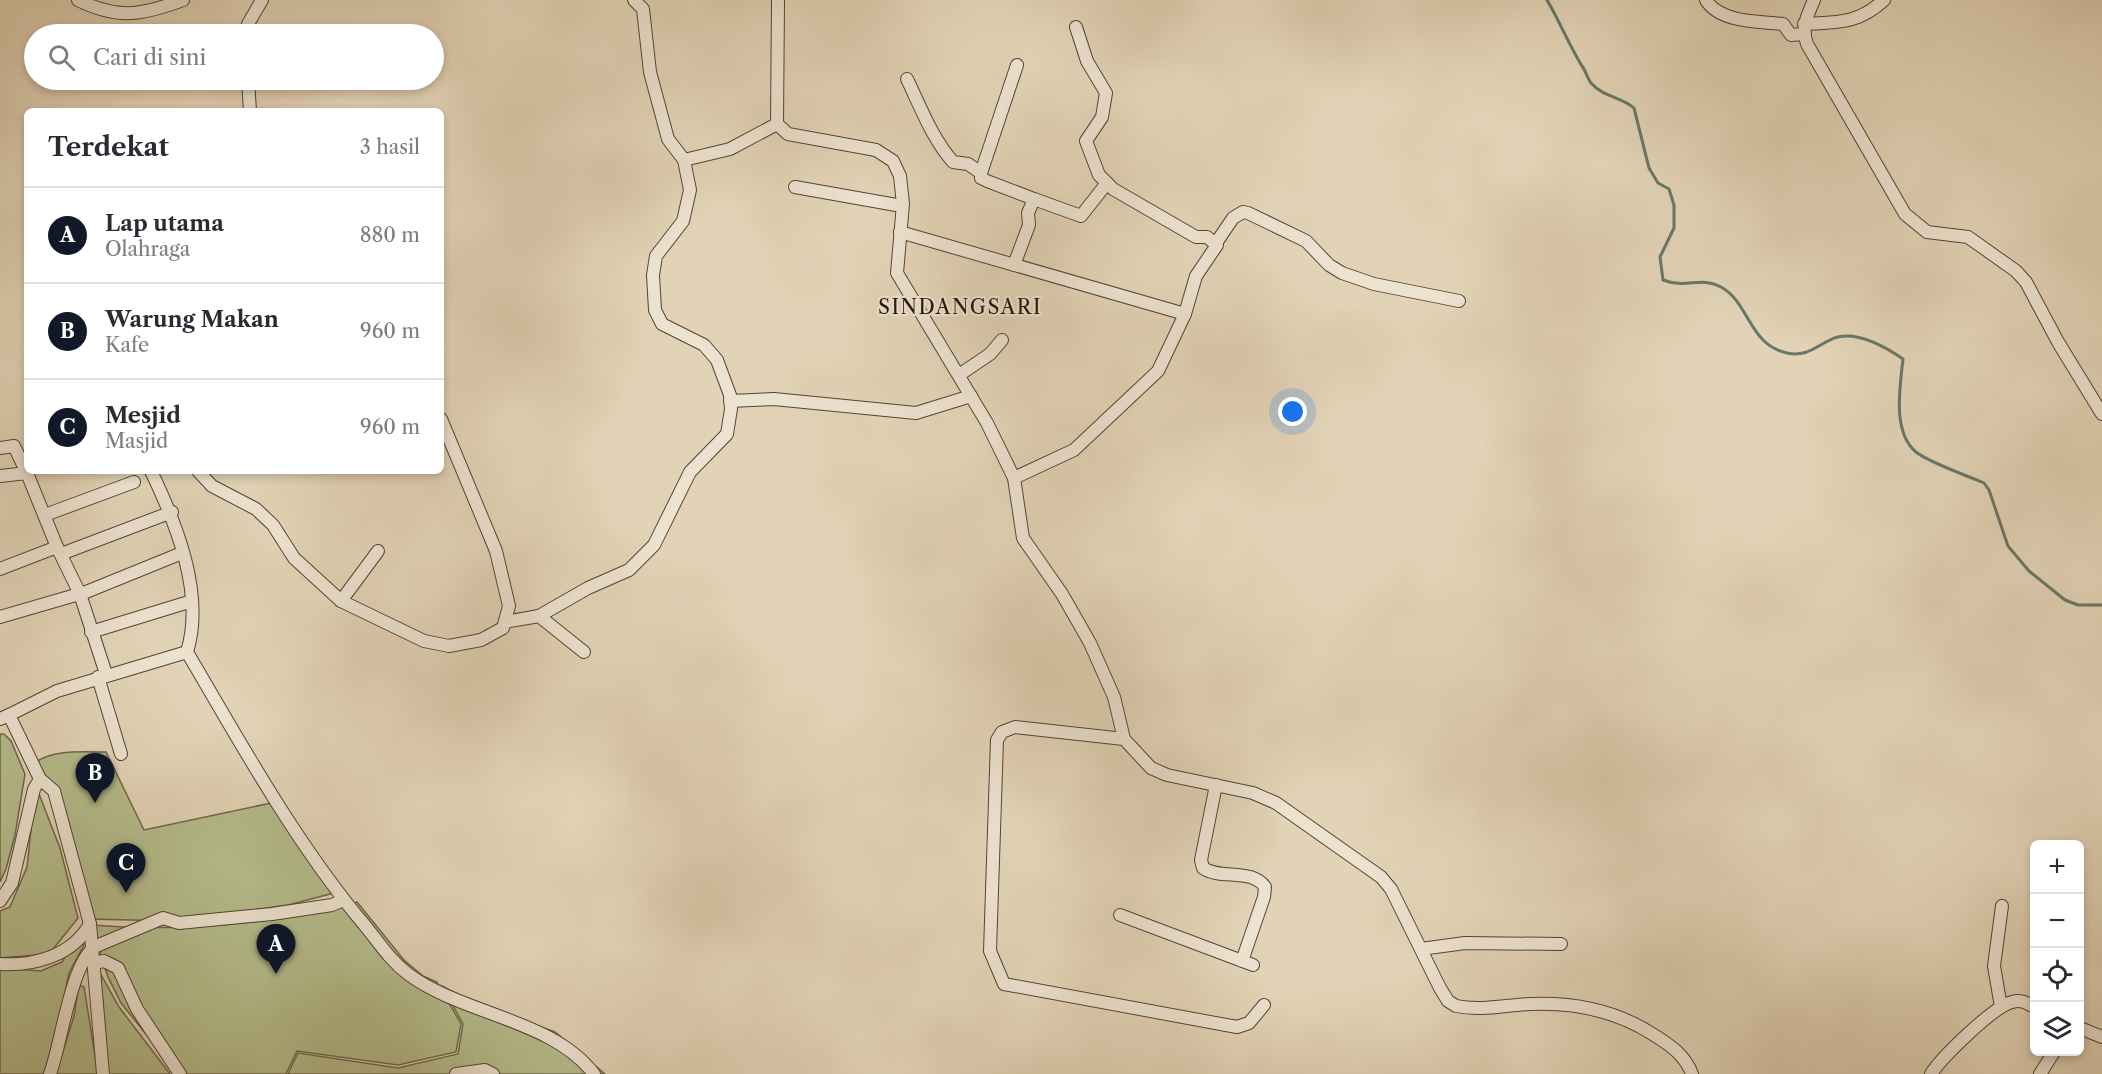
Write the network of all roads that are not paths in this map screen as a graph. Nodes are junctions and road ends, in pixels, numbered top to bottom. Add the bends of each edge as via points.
1 (78, 0) edge
2 (183, 0) edge
3 (262, 0) edge
4 (634, 0) edge
5 (778, 0) edge
6 (1706, 0) edge
7 (1814, 0) edge
8 (1884, 0) edge
9 (249, 24) edge
10 (1076, 27) dead end
11 (1804, 28) junction
12 (1017, 65) dead end
13 (907, 79) dead end
14 (249, 90) edge
15 (250, 108) edge
16 (777, 124) junction
17 (684, 160) junction
18 (981, 173) junction
19 (1107, 183) junction
20 (795, 187) dead end
21 (1034, 199) junction
22 (902, 206) junction
23 (900, 232) junction
24 (1216, 243) junction
25 (1014, 265) junction
26 (1459, 301) dead end
27 (1185, 314) junction
28 (1002, 340) dead end
29 (958, 375) junction
30 (971, 396) junction
31 (730, 400) junction
32 (2102, 414) edge
33 (444, 426) edge
34 (0, 448) edge
35 (24, 461) edge
36 (24, 474) edge
37 (31, 474) edge
38 (153, 474) edge
39 (201, 474) edge
40 (0, 476) edge
41 (1014, 478) junction
42 (134, 482) dead end
43 (172, 512) junction
44 (45, 515) junction
45 (59, 550) junction
46 (378, 551) dead end
47 (182, 553) junction
48 (0, 569) edge
49 (80, 594) junction
50 (192, 601) junction
51 (341, 602) junction
52 (539, 616) junction
53 (0, 617) edge
54 (505, 622) junction
55 (91, 632) junction
56 (187, 652) junction
57 (584, 652) dead end
58 (102, 676) junction
59 (5, 717) edge
60 (1124, 739) junction
61 (121, 754) dead end
62 (40, 779) junction
63 (1216, 785) junction
64 (343, 900) junction
65 (0, 901) edge
66 (2002, 906) dead end
67 (1120, 915) dead end
68 (90, 924) junction
69 (1561, 944) dead end
70 (94, 947) junction
71 (1421, 950) junction
72 (94, 963) junction
73 (0, 964) edge
74 (1264, 1005) dead end
75 (2001, 1006) junction
76 (2030, 1006) edge
77 (2084, 1030) edge
78 (2102, 1037) edge
79 (2051, 1056) edge
80 (50, 1074) edge
81 (103, 1074) edge
82 (180, 1074) edge
83 (456, 1074) edge
84 (493, 1074) edge
85 (594, 1074) edge
86 (1692, 1074) edge
87 (1931, 1074) edge
88 (2040, 1074) edge

1 - 2 street via 107,13 139,15
3 - 9 street
4 - 17 street via 643,9 650,72 668,139
5 - 16 street
6 - 11 street via 1721,12 1756,23 1783,24 1791,35
7 - 11 street
8 - 11 street via 1870,13 1850,20
10 - 19 street via 1087,62 1106,93 1102,117 1086,141 1099,175
11 - 32 street via 1860,139 1905,214 1927,232 1968,237 2016,271
12 - 18 street
13 - 18 street via 942,149 953,162 968,164
14 - 15 street
16 - 17 street via 730,149
16 - 22 street via 788,134 883,153 900,176
17 - 31 street via 689,202 683,221 656,256 655,310 662,324 704,345 717,360
18 - 21 street via 987,181
19 - 21 street via 1081,216
19 - 24 street via 1196,237 1207,237
20 - 22 street
21 - 25 street
22 - 23 street
23 - 25 street
23 - 29 street via 897,273
24 - 26 street via 1233,218 1248,213 1306,241 1342,273 1374,284
24 - 27 street via 1196,276
25 - 27 street
27 - 41 street via 1158,370 1150,378 1074,450
28 - 29 street via 990,354
29 - 30 street
30 - 31 street via 916,413 774,399
30 - 41 street
31 - 52 street via 727,434 690,472 654,545 629,570
33 - 54 street via 496,551 509,606
34 - 35 street via 15,446
36 - 40 street
37 - 44 street
38 - 43 street
39 - 51 street via 212,486 256,508 273,525 294,558
41 - 60 street via 1023,538 1090,643 1114,697
42 - 44 street
43 - 45 street
43 - 47 street
44 - 45 street
45 - 48 street
45 - 49 street
46 - 51 street
47 - 49 street
47 - 50 street
49 - 53 street
49 - 55 street
50 - 55 street
50 - 56 street
51 - 54 street via 424,640 449,646 492,636
52 - 54 street
52 - 57 street
55 - 58 street
56 - 58 street
56 - 64 street via 273,797
58 - 59 street via 57,691
58 - 61 street
59 - 62 street
60 - 63 street via 1151,768
60 - 74 street via 1015,727 1002,732 997,740 990,951 1004,984 1236,1027 1250,1023
62 - 65 street via 34,789 12,883
62 - 68 street via 54,791
63 - 67 street via 1201,860 1203,868 1254,878 1265,887 1248,963
63 - 71 street via 1276,803 1381,878 1391,889
64 - 70 street via 272,915 179,923 163,918
64 - 85 street via 394,963 410,975 452,998 563,1045
66 - 75 street via 1994,966
68 - 70 street
68 - 73 street via 71,946 57,955 38,962
69 - 71 street via 1465,943
70 - 72 street
70 - 80 street via 85,957 74,986
71 - 86 street via 1444,994 1456,1006 1582,1007 1622,1017 1672,1047
72 - 81 street
72 - 82 street via 104,960 118,968 137,1009
75 - 76 street via 2018,1001
75 - 87 street via 1947,1053
77 - 78 street
79 - 88 street
83 - 84 street via 485,1070

